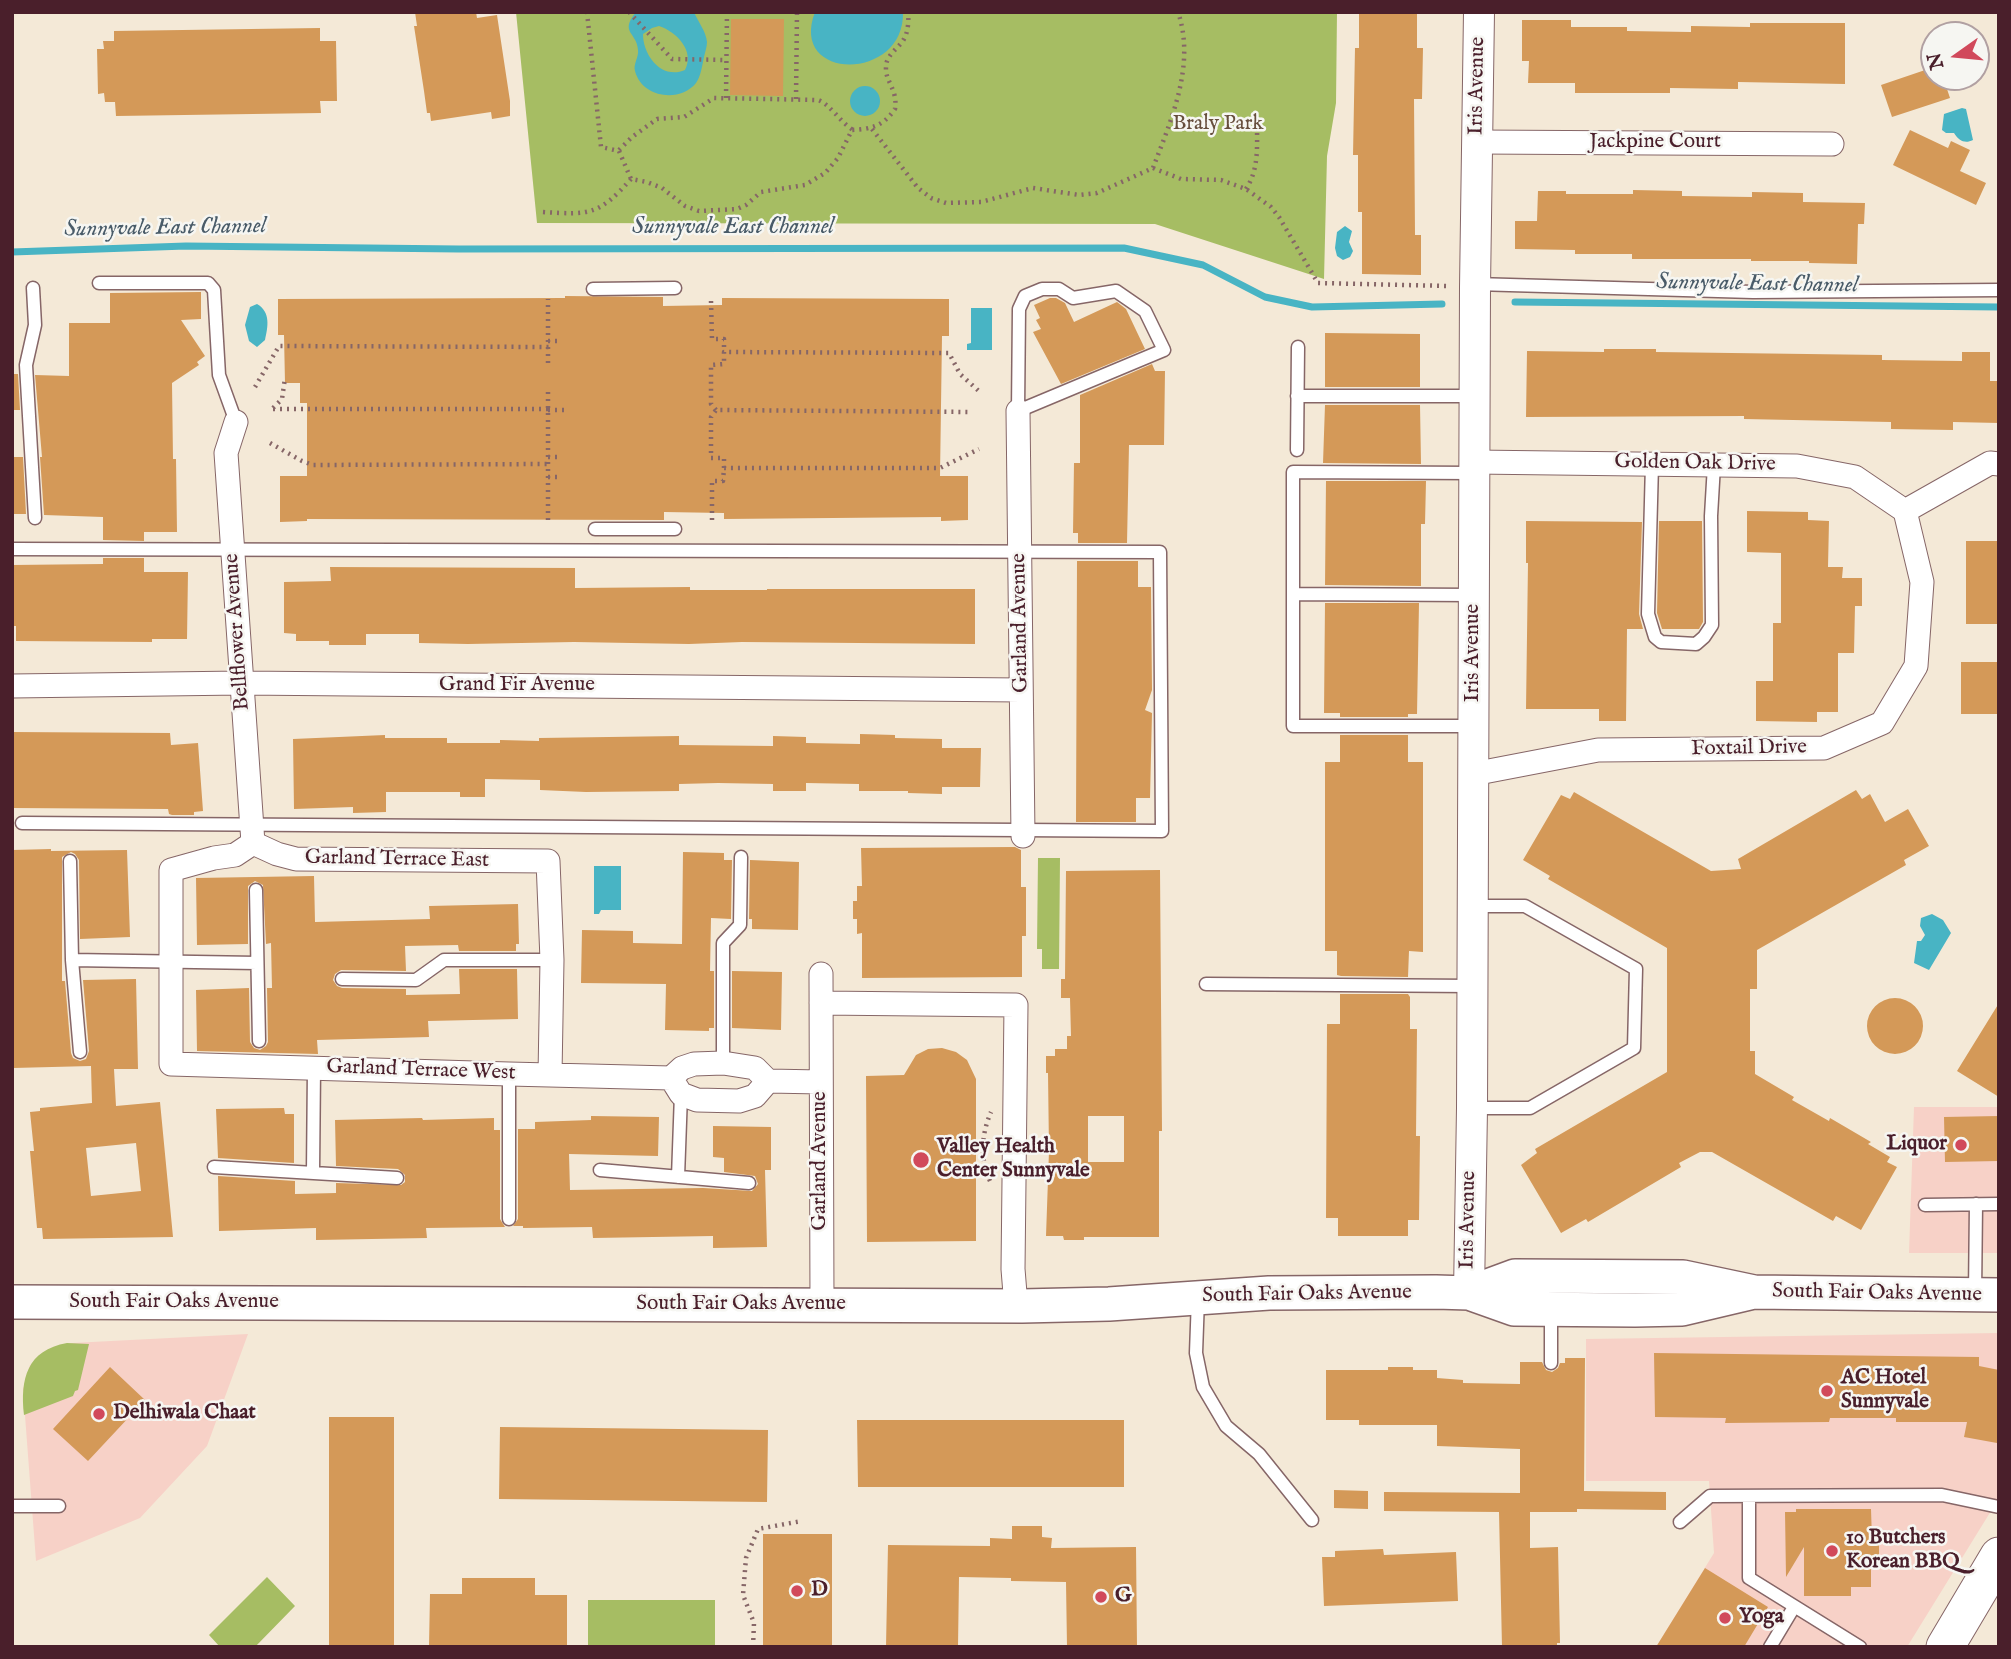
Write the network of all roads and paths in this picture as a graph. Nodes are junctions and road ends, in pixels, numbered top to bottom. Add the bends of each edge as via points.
1 (587, 12) edge
2 (629, 12) edge
3 (727, 12) edge
4 (797, 12) edge
5 (908, 12) edge
6 (1178, 12) edge
7 (1479, 12) edge
8 (727, 61) junction
9 (726, 98) junction
10 (796, 99) junction
11 (1257, 124) dead end
12 (872, 129) junction
13 (852, 130) junction
14 (1477, 142) junction
15 (1832, 144) dead end
16 (619, 151) junction
17 (1153, 168) junction
18 (631, 179) junction
19 (1246, 189) junction
20 (543, 212) dead end
21 (99, 283) dead end
22 (1475, 286) junction
23 (33, 288) dead end
24 (675, 288) dead end
25 (593, 289) dead end
26 (1999, 290) edge
27 (548, 299) dead end
28 (711, 301) dead end
29 (560, 341) dead end
30 (548, 344) junction
31 (1298, 347) dead end
32 (724, 352) junction
33 (548, 363) dead end
34 (19, 365) edge
35 (285, 378) dead end
36 (254, 387) dead end
37 (548, 391) dead end
38 (981, 393) dead end
39 (1297, 396) junction
40 (1475, 396) junction
41 (548, 410) junction
42 (564, 410) dead end
43 (716, 410) junction
44 (1018, 411) junction
45 (970, 412) dead end
46 (236, 422) joint
47 (270, 443) dead end
48 (979, 449) dead end
49 (1297, 450) dead end
50 (548, 457) junction
51 (560, 457) dead end
52 (548, 464) junction
53 (1652, 464) junction
54 (1999, 464) edge
55 (1714, 465) junction
56 (1474, 467) junction
57 (724, 468) junction
58 (548, 477) junction
59 (560, 477) dead end
60 (1905, 511) junction
61 (35, 519) dead end
62 (548, 520) dead end
63 (712, 520) dead end
64 (595, 529) dead end
65 (675, 529) dead end
66 (12, 549) edge
67 (232, 549) junction
68 (1020, 552) junction
69 (1293, 594) junction
70 (1474, 594) junction
71 (241, 683) junction
72 (12, 686) edge
73 (1021, 690) junction
74 (1474, 726) junction
75 (1473, 775) junction
76 (22, 823) dead end
77 (1023, 833) junction
78 (252, 834) junction
79 (741, 857) dead end
80 (70, 861) dead end
81 (256, 890) dead end
82 (1473, 906) junction
83 (72, 960) junction
84 (552, 960) junction
85 (171, 962) junction
86 (257, 963) junction
87 (821, 974) dead end
88 (342, 979) dead end
89 (1206, 984) dead end
90 (1472, 986) junction
91 (821, 1003) junction
92 (259, 1041) dead end
93 (80, 1052) dead end
94 (723, 1063) junction
95 (314, 1068) junction
96 (509, 1074) junction
97 (550, 1075) junction
98 (768, 1082) junction
99 (821, 1082) junction
100 (676, 1086) junction
101 (993, 1108) dead end
102 (1472, 1108) junction
103 (214, 1167) dead end
104 (600, 1170) dead end
105 (313, 1172) junction
106 (678, 1177) junction
107 (397, 1178) dead end
108 (749, 1183) dead end
109 (995, 1191) dead end
110 (1999, 1204) edge
111 (1925, 1205) dead end
112 (1976, 1205) junction
113 (509, 1219) dead end
114 (1754, 1292) junction
115 (1469, 1293) junction
116 (1987, 1295) edge
117 (1198, 1297) junction
118 (12, 1302) edge
119 (822, 1305) junction
120 (1016, 1306) junction
121 (1550, 1310) junction
122 (1551, 1363) dead end
123 (1749, 1497) junction
124 (12, 1506) edge
125 (60, 1506) dead end
126 (1999, 1507) edge
127 (1312, 1520) dead end
128 (802, 1521) dead end
129 (1680, 1522) dead end
130 (1999, 1556) edge
131 (1794, 1607) junction
132 (753, 1647) edge
133 (1770, 1647) edge
134 (1860, 1647) edge
135 (1945, 1647) edge

1 - 16 path via 601,148
2 - 8 path via 672,59
3 - 8 path
4 - 10 path
5 - 12 path via 904,38 886,67 895,90 895,109
6 - 17 path via 1183,58 1178,102
7 - 14 street, Iris Avenue
8 - 9 path
9 - 10 path
9 - 16 path via 710,99 684,117 657,119
10 - 13 path via 823,101
11 - 19 path via 1256,167
12 - 13 path
12 - 17 path via 918,188 946,203 981,202 1033,188 1097,193
13 - 18 path via 825,173 805,185 761,192 737,209 699,211 662,188
14 - 15 street, Jackpine Court
14 - 22 street, Iris Avenue
16 - 18 path
17 - 19 path via 1181,179 1221,180
18 - 20 path via 611,201 589,213
19 - 22 path via 1279,217 1318,283
21 - 46 lane via 208,283 214,290 219,375
22 - 26 lane via 1753,292
22 - 40 street, Iris Avenue
23 - 34 lane via 35,325
24 - 25 lane
27 - 30 path
28 - 32 path via 712,340 724,340
29 - 30 path
30 - 33 path
30 - 36 path via 279,346
31 - 39 lane
32 - 38 path via 948,353 960,374
32 - 43 path via 724,364 711,365 711,404
34 - 61 lane
35 - 41 path via 282,400 273,409
37 - 41 path
39 - 40 lane
39 - 49 lane
40 - 56 street, Iris Avenue
41 - 42 path
41 - 50 path
43 - 45 path
43 - 57 path via 711,417 711,458 724,458
44 - 44 lane via 1019,309 1025,296 1042,289 1059,289 1073,298 1116,290 1145,311 1164,350
44 - 68 street, Garland Avenue
46 - 67 street, Bellflower Avenue via 226,453
47 - 52 path via 313,465
48 - 57 path via 940,468
50 - 51 path
50 - 52 path
52 - 58 path
53 - 55 street, Golden Oak Drive
53 - 55 lane via 1648,614 1661,642 1696,644 1712,625
53 - 56 street, Golden Oak Drive
54 - 60 street via 1990,463
55 - 60 street, Golden Oak Drive via 1797,466 1855,477
56 - 69 lane via 1293,472
56 - 70 street, Iris Avenue
57 - 63 path via 723,481 712,481
58 - 59 path
58 - 62 path
60 - 75 street, Foxtail Drive via 1922,582 1916,666 1882,723 1824,748 1598,750
64 - 65 lane
66 - 67 lane
67 - 68 lane
67 - 71 street, Bellflower Avenue
68 - 73 street, Garland Avenue
68 - 77 lane via 1160,552 1161,566 1162,831
69 - 70 lane
69 - 74 lane via 1293,726
70 - 74 street, Iris Avenue
71 - 72 street, Grand Fir Avenue
71 - 73 street, Grand Fir Avenue
71 - 78 street, Bellflower Avenue
73 - 77 street, Garland Avenue
74 - 75 street, Iris Avenue
75 - 82 street, Iris Avenue
76 - 78 lane
77 - 78 lane
78 - 84 street, Garland Terrace East via 276,854 296,859 548,862
78 - 85 street via 235,855 171,870
79 - 94 lane via 740,925 723,943
80 - 83 lane
81 - 86 lane
82 - 90 street, Iris Avenue
82 - 102 lane via 1525,906 1636,969 1634,1048 1530,1108
83 - 85 lane
83 - 93 lane
84 - 88 lane via 444,960 415,980
84 - 97 street
85 - 86 lane
85 - 95 street, Garland Terrace West via 171,1064
86 - 92 lane
87 - 91 street, Garland Avenue
89 - 90 lane
90 - 102 street, Iris Avenue
91 - 99 street, Garland Avenue
91 - 120 street via 1016,1005
94 - 98 street, Garland Terrace West via 755,1068
94 - 100 street, Garland Terrace West via 682,1068
95 - 96 street, Garland Terrace West
95 - 105 lane
96 - 97 street, Garland Terrace West
96 - 113 lane
97 - 100 street, Garland Terrace West
98 - 99 street, Garland Terrace West
98 - 100 street, Garland Terrace West via 755,1096 739,1101 696,1100
99 - 119 street, Garland Avenue
100 - 106 lane
101 - 109 path via 982,1149
102 - 115 street, Iris Avenue
103 - 105 lane
104 - 106 lane
105 - 107 lane
106 - 108 lane
110 - 112 lane
111 - 112 lane
112 - 116 lane
114 - 115 main road, South Fair Oaks Avenue via 1683,1277 1515,1276
114 - 116 main road, South Fair Oaks Avenue
114 - 121 main road, South Fair Oaks Avenue via 1682,1309
115 - 117 main road, South Fair Oaks Avenue
115 - 121 main road, South Fair Oaks Avenue via 1514,1309
117 - 120 main road, South Fair Oaks Avenue
117 - 127 lane via 1196,1353 1203,1387 1226,1426 1259,1454
118 - 119 main road, South Fair Oaks Avenue
119 - 120 main road, South Fair Oaks Avenue
121 - 122 lane
123 - 126 lane via 1942,1495
123 - 129 lane via 1710,1496
123 - 131 lane via 1749,1578
124 - 125 lane
128 - 132 path via 758,1529 746,1558 743,1595 754,1623
130 - 135 main road
131 - 133 lane
131 - 134 lane

